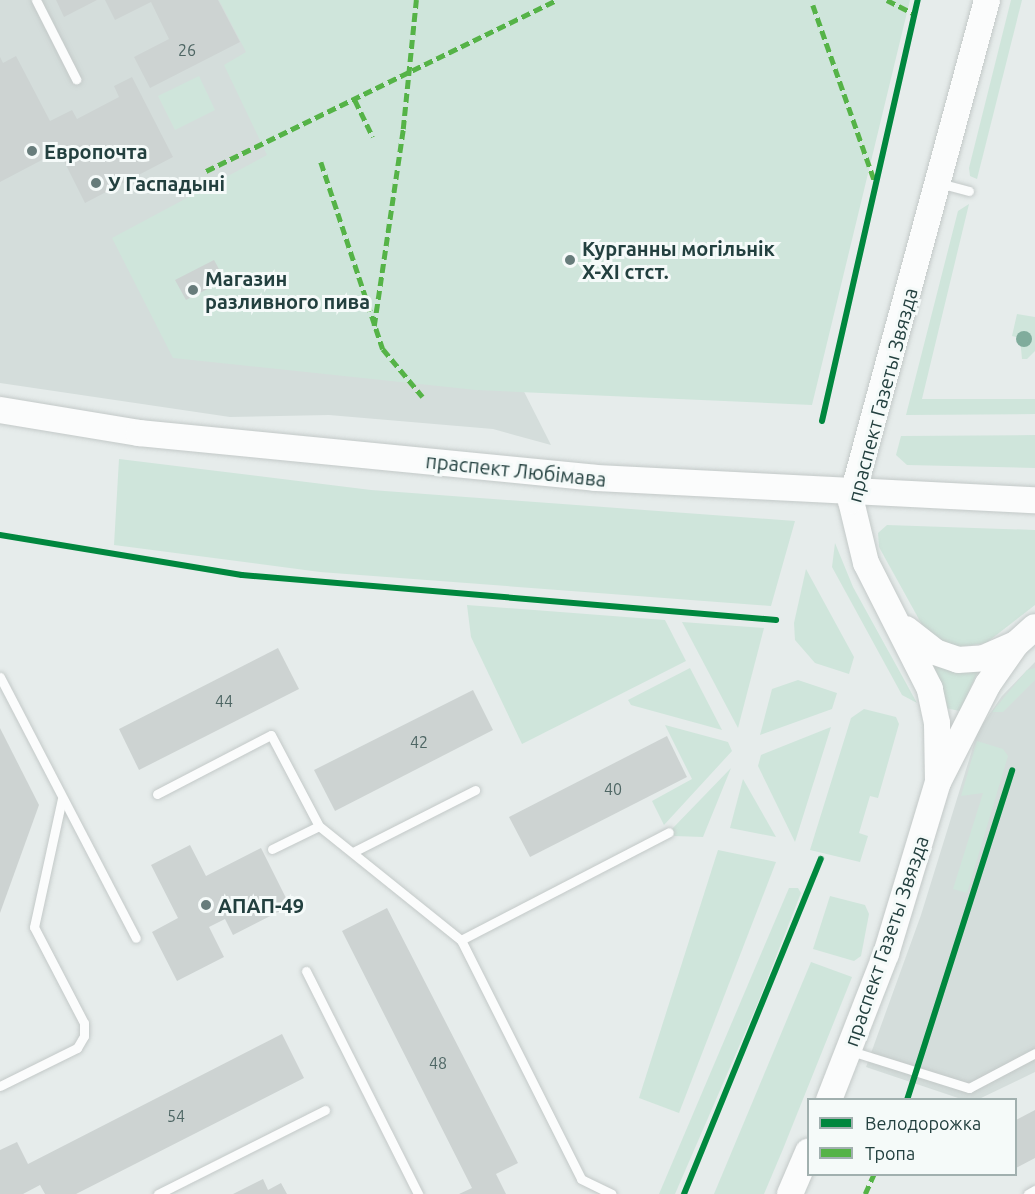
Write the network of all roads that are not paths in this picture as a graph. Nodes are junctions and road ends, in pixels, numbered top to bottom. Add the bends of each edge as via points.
1 (36, 0) edge
2 (987, 0) edge
3 (76, 79) dead end
4 (939, 183) junction
5 (969, 191) dead end
6 (0, 410) edge
7 (852, 495) junction
8 (1035, 500) edge
9 (896, 618) junction
10 (1028, 636) edge
11 (0, 677) edge
12 (938, 782) junction
13 (475, 790) dead end
14 (157, 794) dead end
15 (62, 799) junction
16 (320, 826) junction
17 (669, 832) dead end
18 (272, 849) dead end
19 (353, 852) junction
20 (136, 938) dead end
21 (461, 940) junction
22 (306, 971) dead end
23 (849, 1050) junction
24 (1035, 1053) edge
25 (0, 1086) edge
26 (831, 1098) edge
27 (325, 1110) dead end
28 (807, 1154) edge
29 (1035, 1190) edge
30 (158, 1194) edge
31 (418, 1194) edge
32 (612, 1194) edge
33 (790, 1194) edge
34 (1028, 1194) edge

1 - 3 lane
2 - 4 main road, праспект Газеты Звязда
4 - 5 lane
4 - 7 main road, праспект Газеты Звязда
6 - 7 main road, праспект Любімава via 139,433 595,478
7 - 8 main road, праспект Любімава
7 - 9 main road, праспект Газеты Звязда via 853,522 861,548
9 - 10 main road via 923,645 958,660 984,657
9 - 12 main road, праспект Газеты Звязда via 931,694
10 - 12 main road, праспект Газеты Звязда via 985,689
11 - 15 lane
12 - 23 main road, праспект Газеты Звязда via 886,954
13 - 19 lane
14 - 16 lane via 271,735
15 - 20 lane
15 - 25 lane via 34,927 84,1023 84,1036 77,1048
16 - 18 lane
16 - 19 lane
17 - 21 lane
19 - 21 lane
21 - 32 lane via 581,1179
22 - 31 lane
23 - 24 lane via 969,1088
23 - 26 main road, праспект Газеты Звязда
27 - 30 lane
28 - 33 main road
29 - 34 lane

